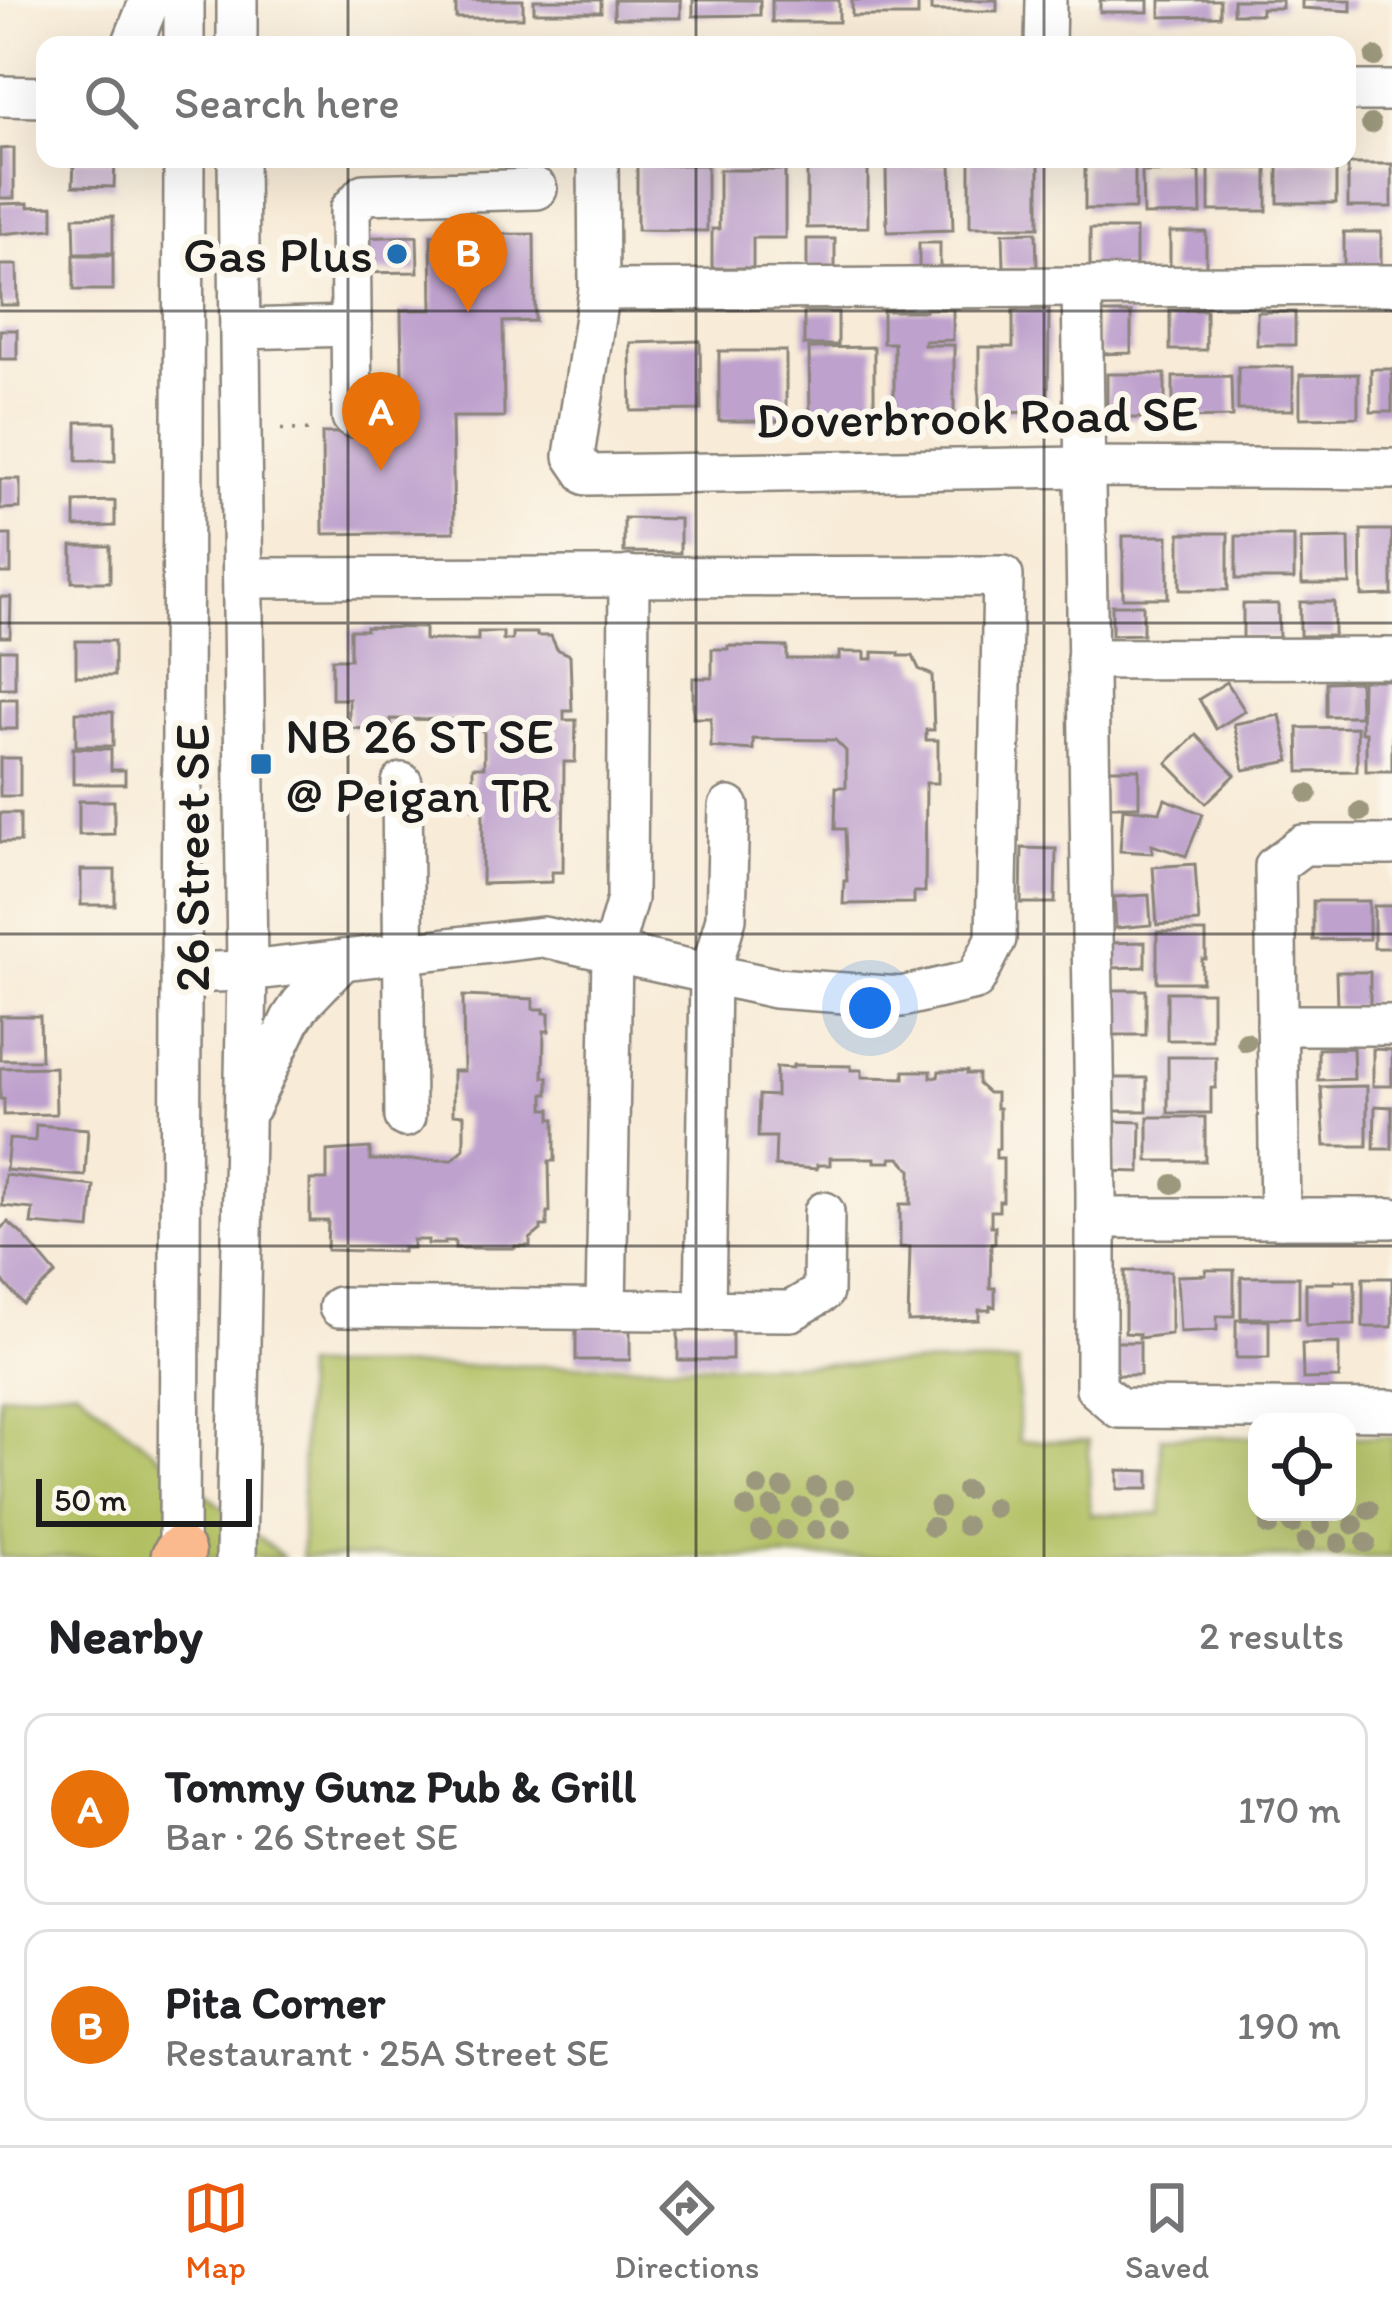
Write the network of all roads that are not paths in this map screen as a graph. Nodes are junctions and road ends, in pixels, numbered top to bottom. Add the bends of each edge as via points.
1 (151, 0) edge
2 (184, 0) edge
3 (237, 0) edge
4 (1046, 0) edge
5 (136, 36) edge
6 (184, 36) edge
7 (238, 36) edge
8 (1046, 36) edge
9 (1356, 91) edge
10 (1392, 92) edge
11 (0, 96) edge
12 (36, 97) edge
13 (184, 168) edge
14 (238, 168) edge
15 (598, 168) edge
16 (420, 176) edge
17 (537, 189) dead end
18 (1392, 285) edge
19 (1082, 287) junction
20 (599, 290) junction
21 (351, 326) junction
22 (240, 329) junction
23 (352, 417) dead end
24 (1085, 467) junction
25 (1392, 469) edge
26 (629, 577) junction
27 (243, 578) junction
28 (1392, 658) edge
29 (1088, 659) junction
30 (403, 783) dead end
31 (728, 807) dead end
32 (1392, 845) edge
33 (612, 952) junction
34 (403, 953) junction
35 (343, 960) junction
36 (247, 971) junction
37 (181, 973) junction
38 (710, 974) junction
39 (1277, 1025) junction
40 (1392, 1025) edge
41 (405, 1117) dead end
42 (244, 1118) junction
43 (824, 1212) dead end
44 (1096, 1218) junction
45 (1280, 1218) junction
46 (1392, 1218) edge
47 (340, 1307) dead end
48 (606, 1310) junction
49 (705, 1312) junction
50 (1392, 1410) edge
51 (178, 1556) edge
52 (236, 1557) edge

1 - 5 street
2 - 6 street
3 - 7 street
4 - 8 street
9 - 10 street
11 - 12 street
13 - 37 street, 26 Street SE
14 - 22 street, 26 Street SE
15 - 20 street
16 - 17 street
16 - 21 street via 364,194 350,210
18 - 19 street
19 - 20 street
19 - 24 street
20 - 24 street, Doverbrook Road SE via 574,456 587,475
21 - 22 street
21 - 23 street
22 - 27 street, 26 Street SE
24 - 25 street, Doverbrook Road SE
24 - 29 street
26 - 27 street
26 - 33 street via 627,899
26 - 38 street via 1003,577 996,939 975,980 902,997 775,988
27 - 36 street, 26 Street SE
28 - 29 street
29 - 44 street
30 - 34 street
31 - 38 street via 726,918
32 - 39 street via 1303,845 1275,866
33 - 34 street via 543,937
33 - 38 street
33 - 48 street
34 - 35 street
34 - 41 street
35 - 36 street
35 - 42 street via 291,1018
36 - 37 street
36 - 42 street, 26 Street SE
37 - 51 street, 26 Street SE
38 - 49 street
39 - 40 street
39 - 45 street
42 - 52 street, 26 Street SE
43 - 49 street via 823,1292 791,1310
44 - 45 street
44 - 50 street via 1096,1388 1119,1408
45 - 46 street
47 - 48 street
48 - 49 street

